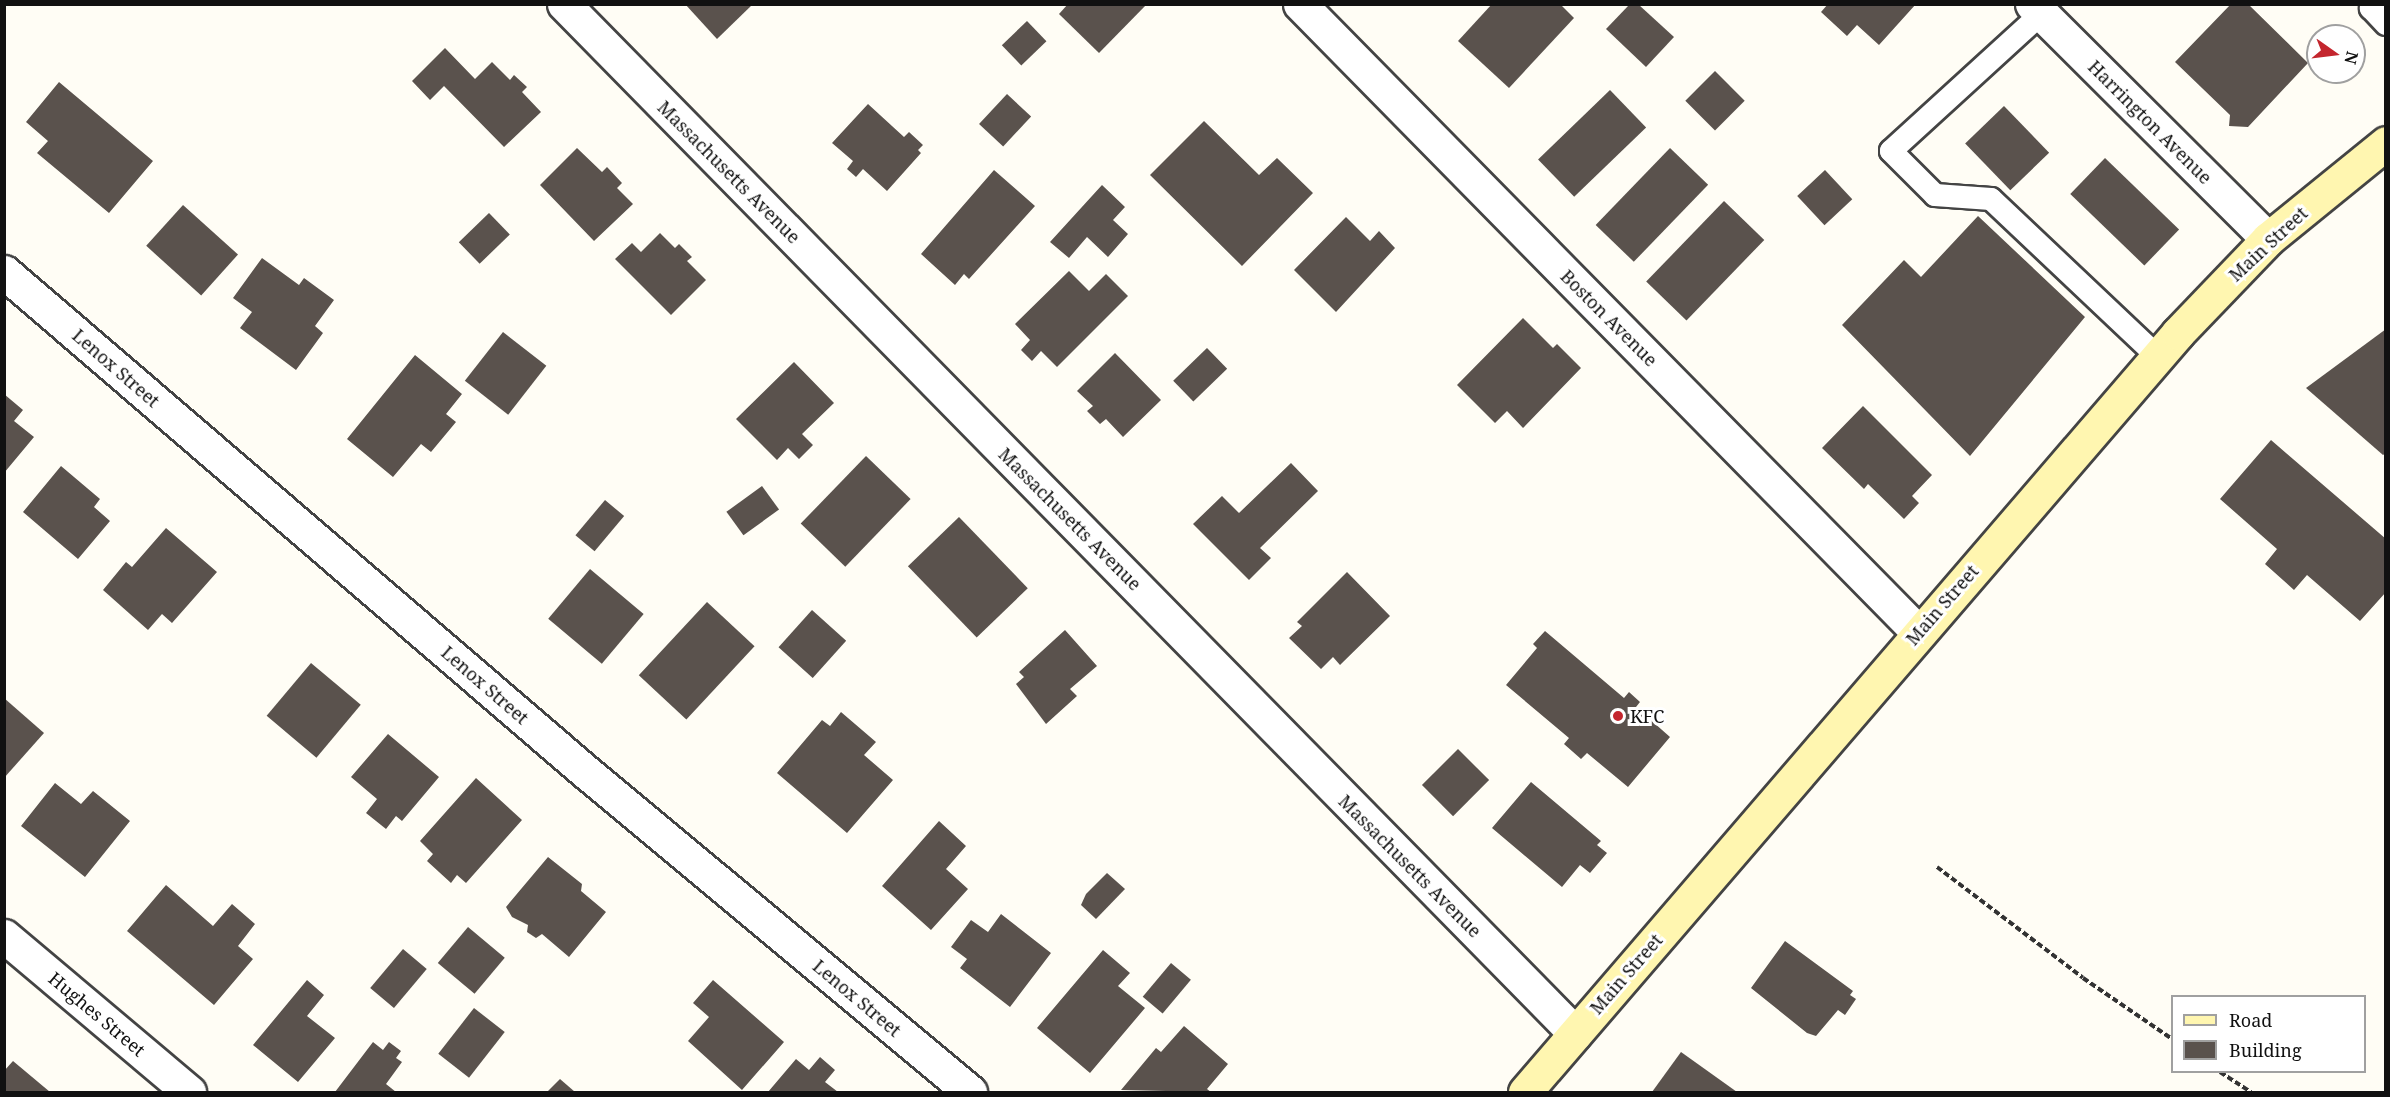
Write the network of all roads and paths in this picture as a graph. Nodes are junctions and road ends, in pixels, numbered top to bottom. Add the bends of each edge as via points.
1 (564, 4) edge
2 (1300, 4) edge
3 (2036, 9) edge
4 (2385, 142) edge
5 (2268, 239) junction
6 (4, 272) edge
7 (2158, 357) junction
8 (1918, 632) junction
9 (1936, 867) dead end
10 (4, 936) edge
11 (1575, 1033) junction
12 (2171, 1038) edge
13 (2223, 1073) edge
14 (189, 1092) edge
15 (970, 1092) edge
16 (1525, 1092) edge
17 (2251, 1092) edge

1 - 11 street, Massachusetts Avenue
2 - 8 street, Boston Avenue
3 - 5 street, Harrington Avenue
3 - 7 lane via 1891,152 1935,195 1991,200
4 - 5 main road, Main Street
5 - 7 main road, Main Street
6 - 15 street, Lenox Street via 586,772
7 - 8 main road, Main Street
8 - 11 main road, Main Street
9 - 12 path via 2083,978
10 - 14 street, Hughes Street
11 - 16 main road, Main Street
13 - 17 path

